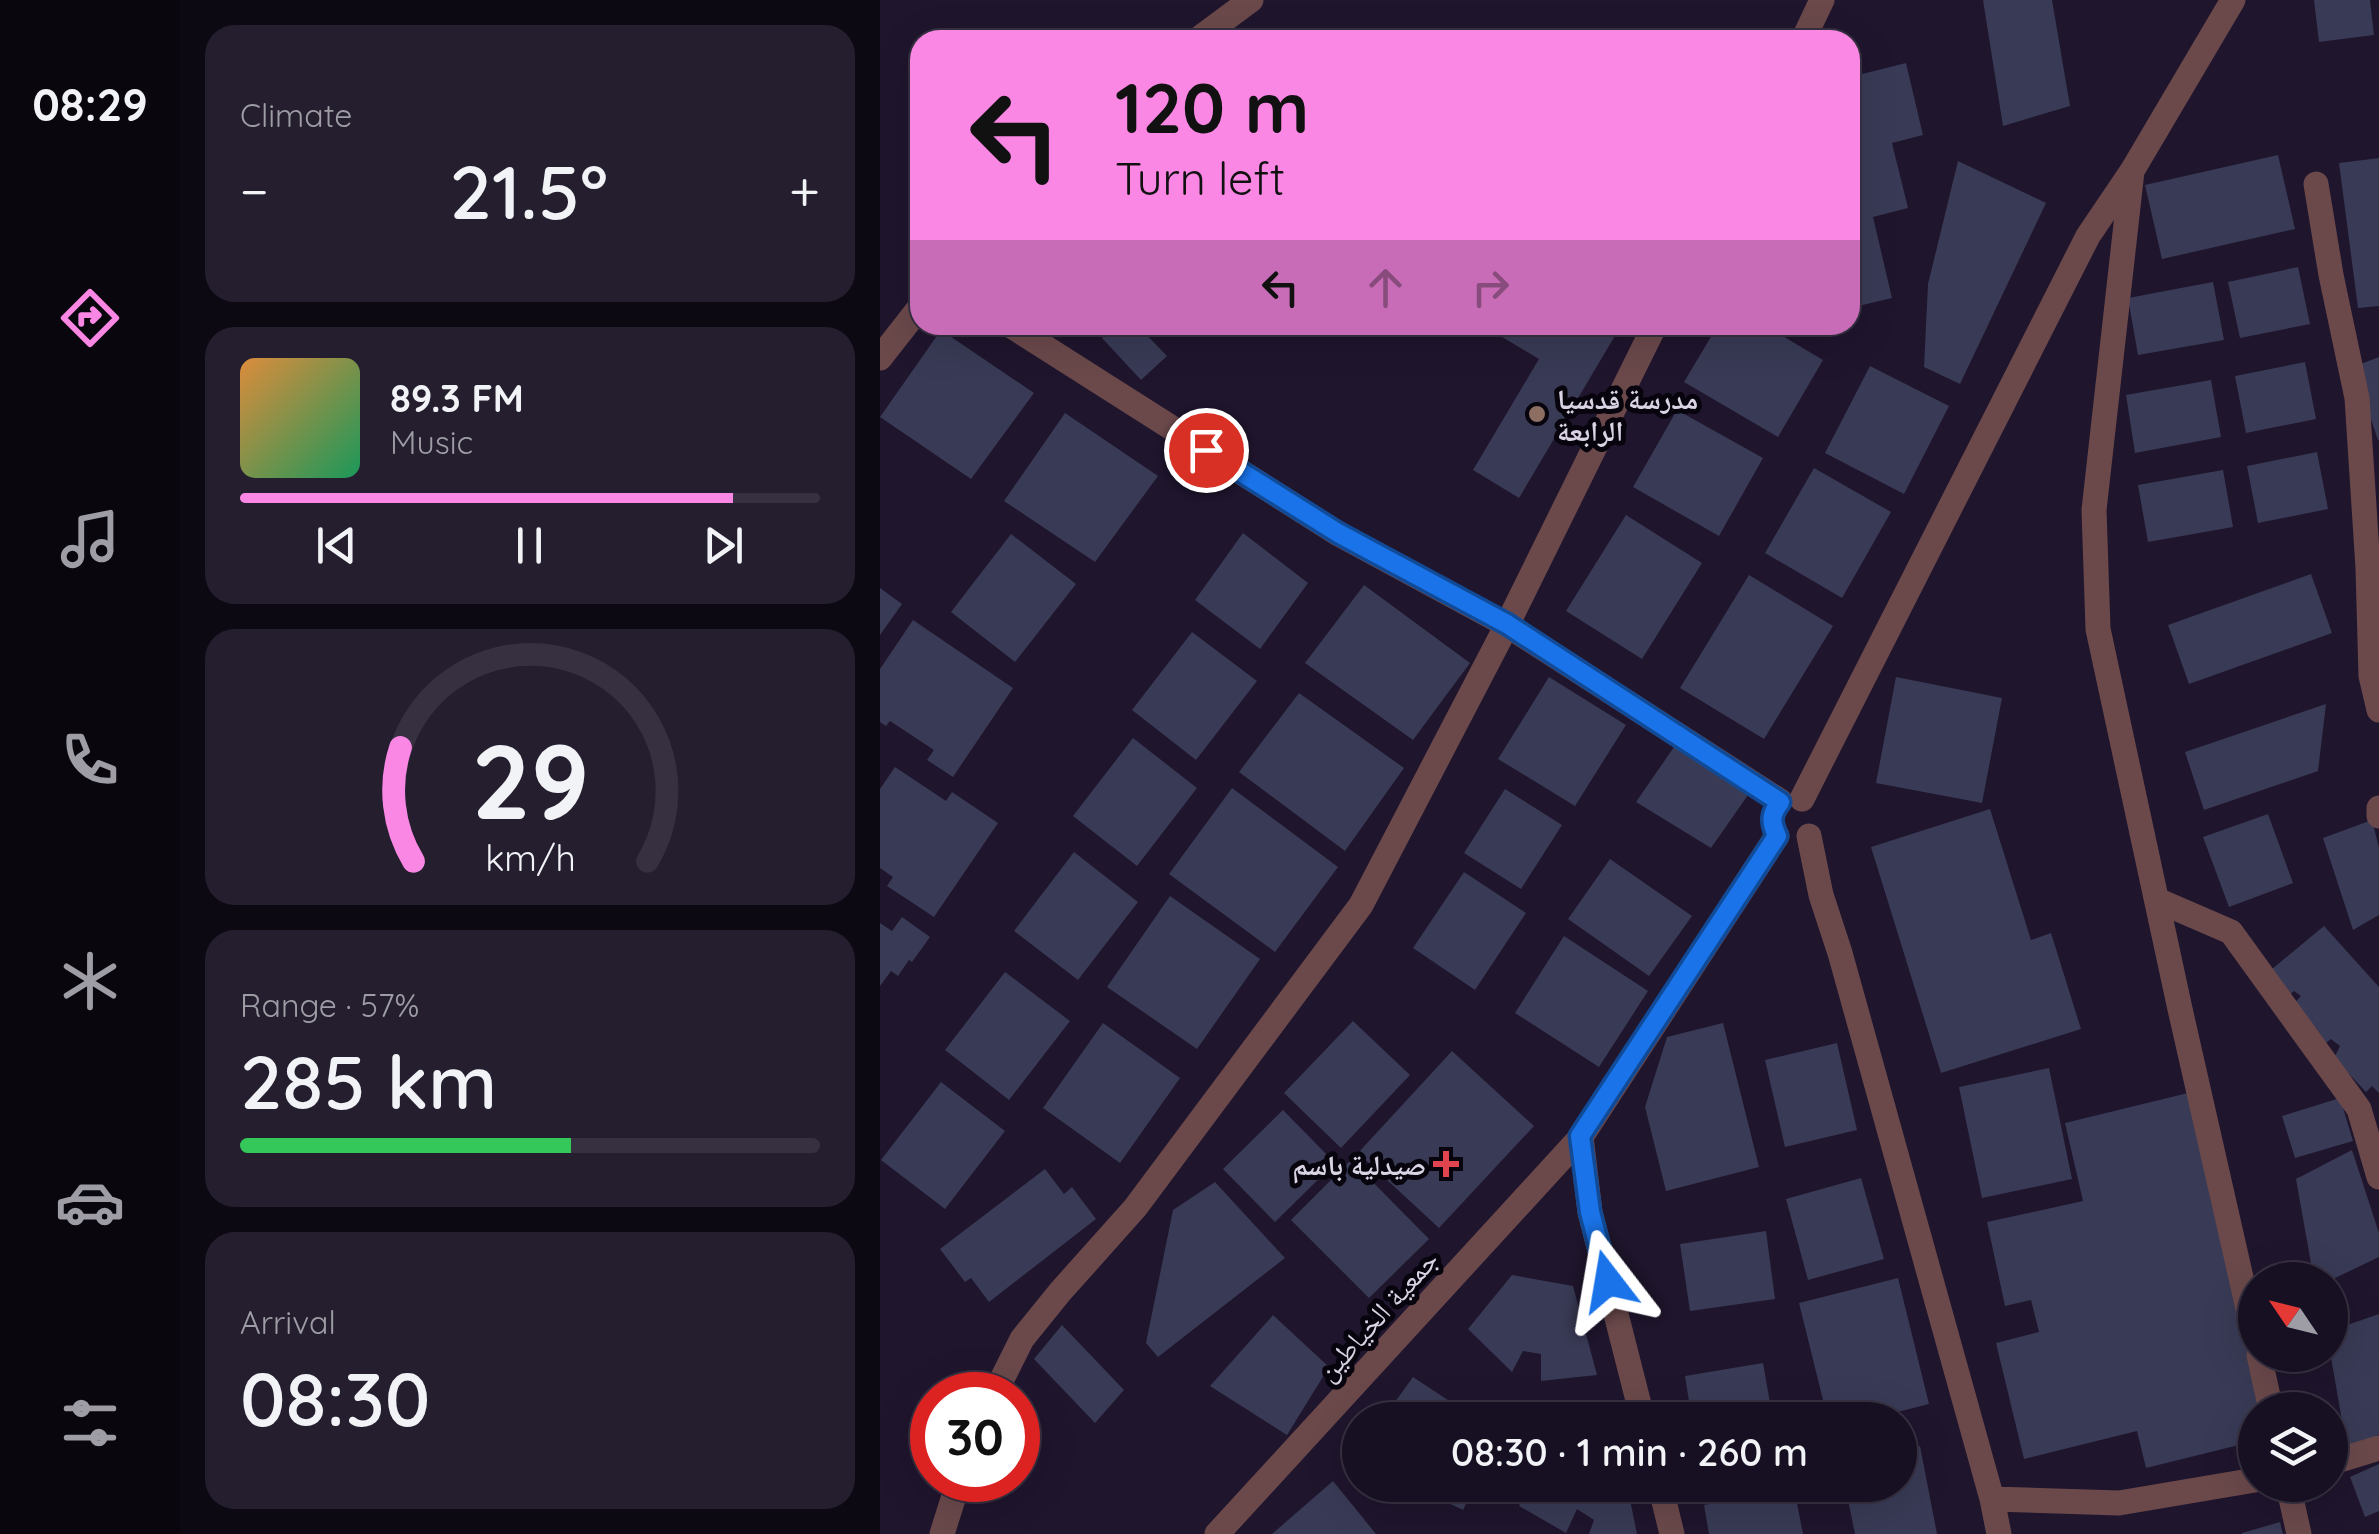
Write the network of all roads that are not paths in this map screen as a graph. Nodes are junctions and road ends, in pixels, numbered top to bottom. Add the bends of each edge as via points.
1 (1251, 0) edge
2 (1822, 0) edge
3 (2233, 0) edge
4 (1210, 30) edge
5 (1808, 30) edge
6 (2132, 171) junction
7 (2316, 184) dead end
8 (910, 319) edge
9 (1026, 335) edge
10 (1650, 335) edge
11 (880, 358) edge
12 (1507, 624) junction
13 (2379, 710) edge
14 (1791, 800) junction
15 (2379, 808) edge
16 (2379, 816) edge
17 (1777, 836) junction
18 (1809, 836) junction
19 (2157, 900) junction
20 (1580, 1136) junction
21 (2379, 1178) edge
22 (2238, 1264) edge
23 (1006, 1372) edge
24 (1638, 1402) edge
25 (2379, 1448) edge
26 (2348, 1457) edge
27 (2238, 1483) edge
28 (1992, 1499) junction
29 (953, 1502) edge
30 (1664, 1502) edge
31 (2292, 1502) edge
32 (942, 1534) edge
33 (1217, 1534) edge
34 (1672, 1534) edge
35 (1998, 1534) edge
36 (2299, 1534) edge

1 - 4 street
2 - 5 street
3 - 6 street
6 - 14 street via 2088,236
6 - 19 street via 2094,510 2098,629
7 - 13 street via 2357,398
8 - 11 street
9 - 12 street via 1338,533
10 - 12 street
12 - 14 street
12 - 23 street via 1361,905 1134,1208 1022,1339
14 - 17 street via 1772,812
14 - 18 street via 1813,809 1816,824
15 - 16 street
17 - 18 street via 1793,842
17 - 20 street, جمعية الخياطين
18 - 28 street
19 - 21 street via 2231,932 2359,1110
19 - 22 street
20 - 24 street via 1590,1212
20 - 33 street, جمعية الخياطين
25 - 26 street
27 - 28 street via 2120,1503
28 - 35 street
29 - 32 street
30 - 34 street
31 - 36 street

